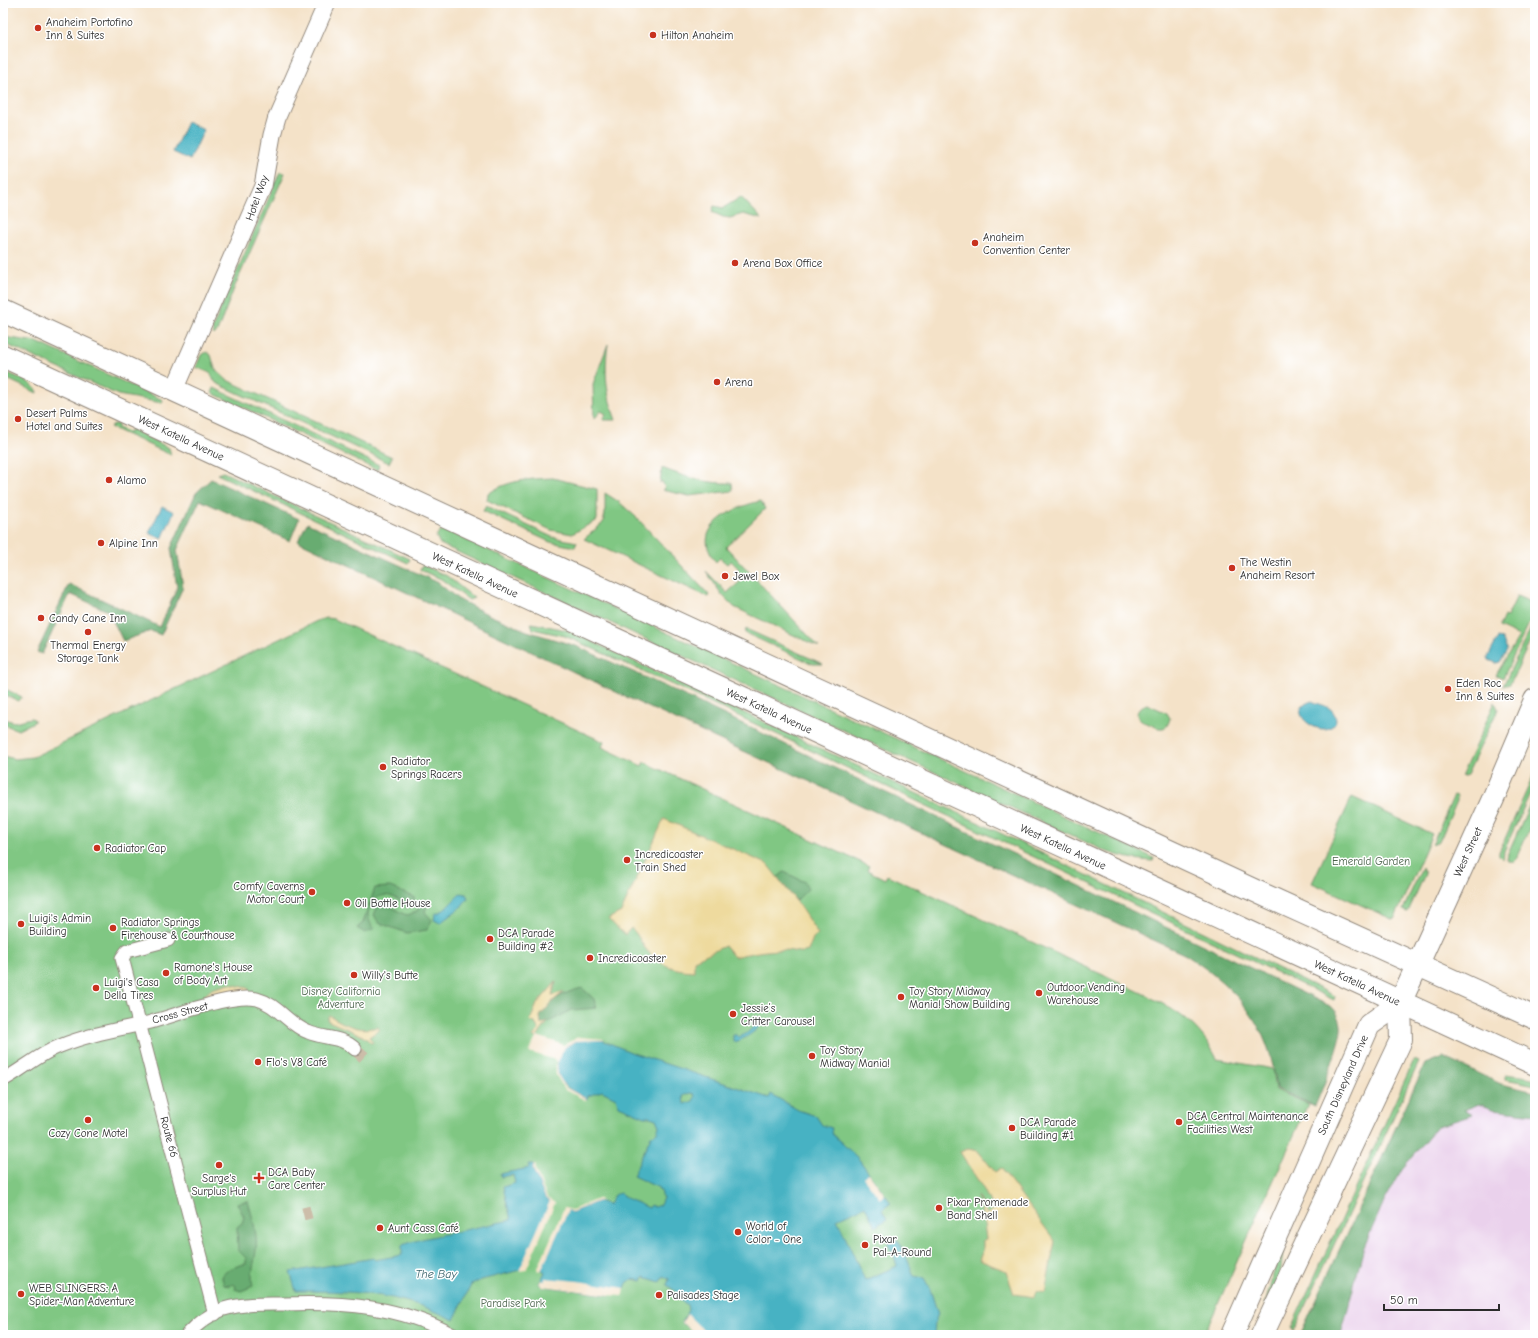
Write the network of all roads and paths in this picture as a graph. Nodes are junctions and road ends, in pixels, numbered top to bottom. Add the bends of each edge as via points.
1 (327, 3) edge
2 (3, 311) edge
3 (3, 356) edge
4 (174, 390) junction
5 (1535, 700) edge
6 (168, 940) dead end
7 (1417, 965) junction
8 (1400, 1003) junction
9 (1535, 1018) edge
10 (139, 1023) junction
11 (355, 1049) tunnel mouth
12 (1535, 1064) edge
13 (3, 1080) edge
14 (215, 1314) junction
15 (445, 1333) edge
16 (187, 1335) edge
17 (1232, 1335) edge
18 (1262, 1335) edge

1 - 4 street, Hotel Way via 277,117 267,172 256,205
2 - 4 main road
3 - 8 main road, West Katella Avenue
4 - 7 main road
5 - 7 main road, West Street
6 - 10 street, Route 66 via 127,951 123,955 122,961
7 - 8 main road, West Street
7 - 9 main road
8 - 12 main road, West Katella Avenue
8 - 17 main road, South Disneyland Drive via 1369,1025
8 - 18 main road via 1401,1040
10 - 11 street, Cross Street via 234,999 257,999 275,1008 300,1028 318,1036 348,1042
10 - 13 street, Cross Street via 60,1045
10 - 14 street, Route 66
14 - 15 street via 225,1309 253,1304 345,1304 417,1318
14 - 16 street

